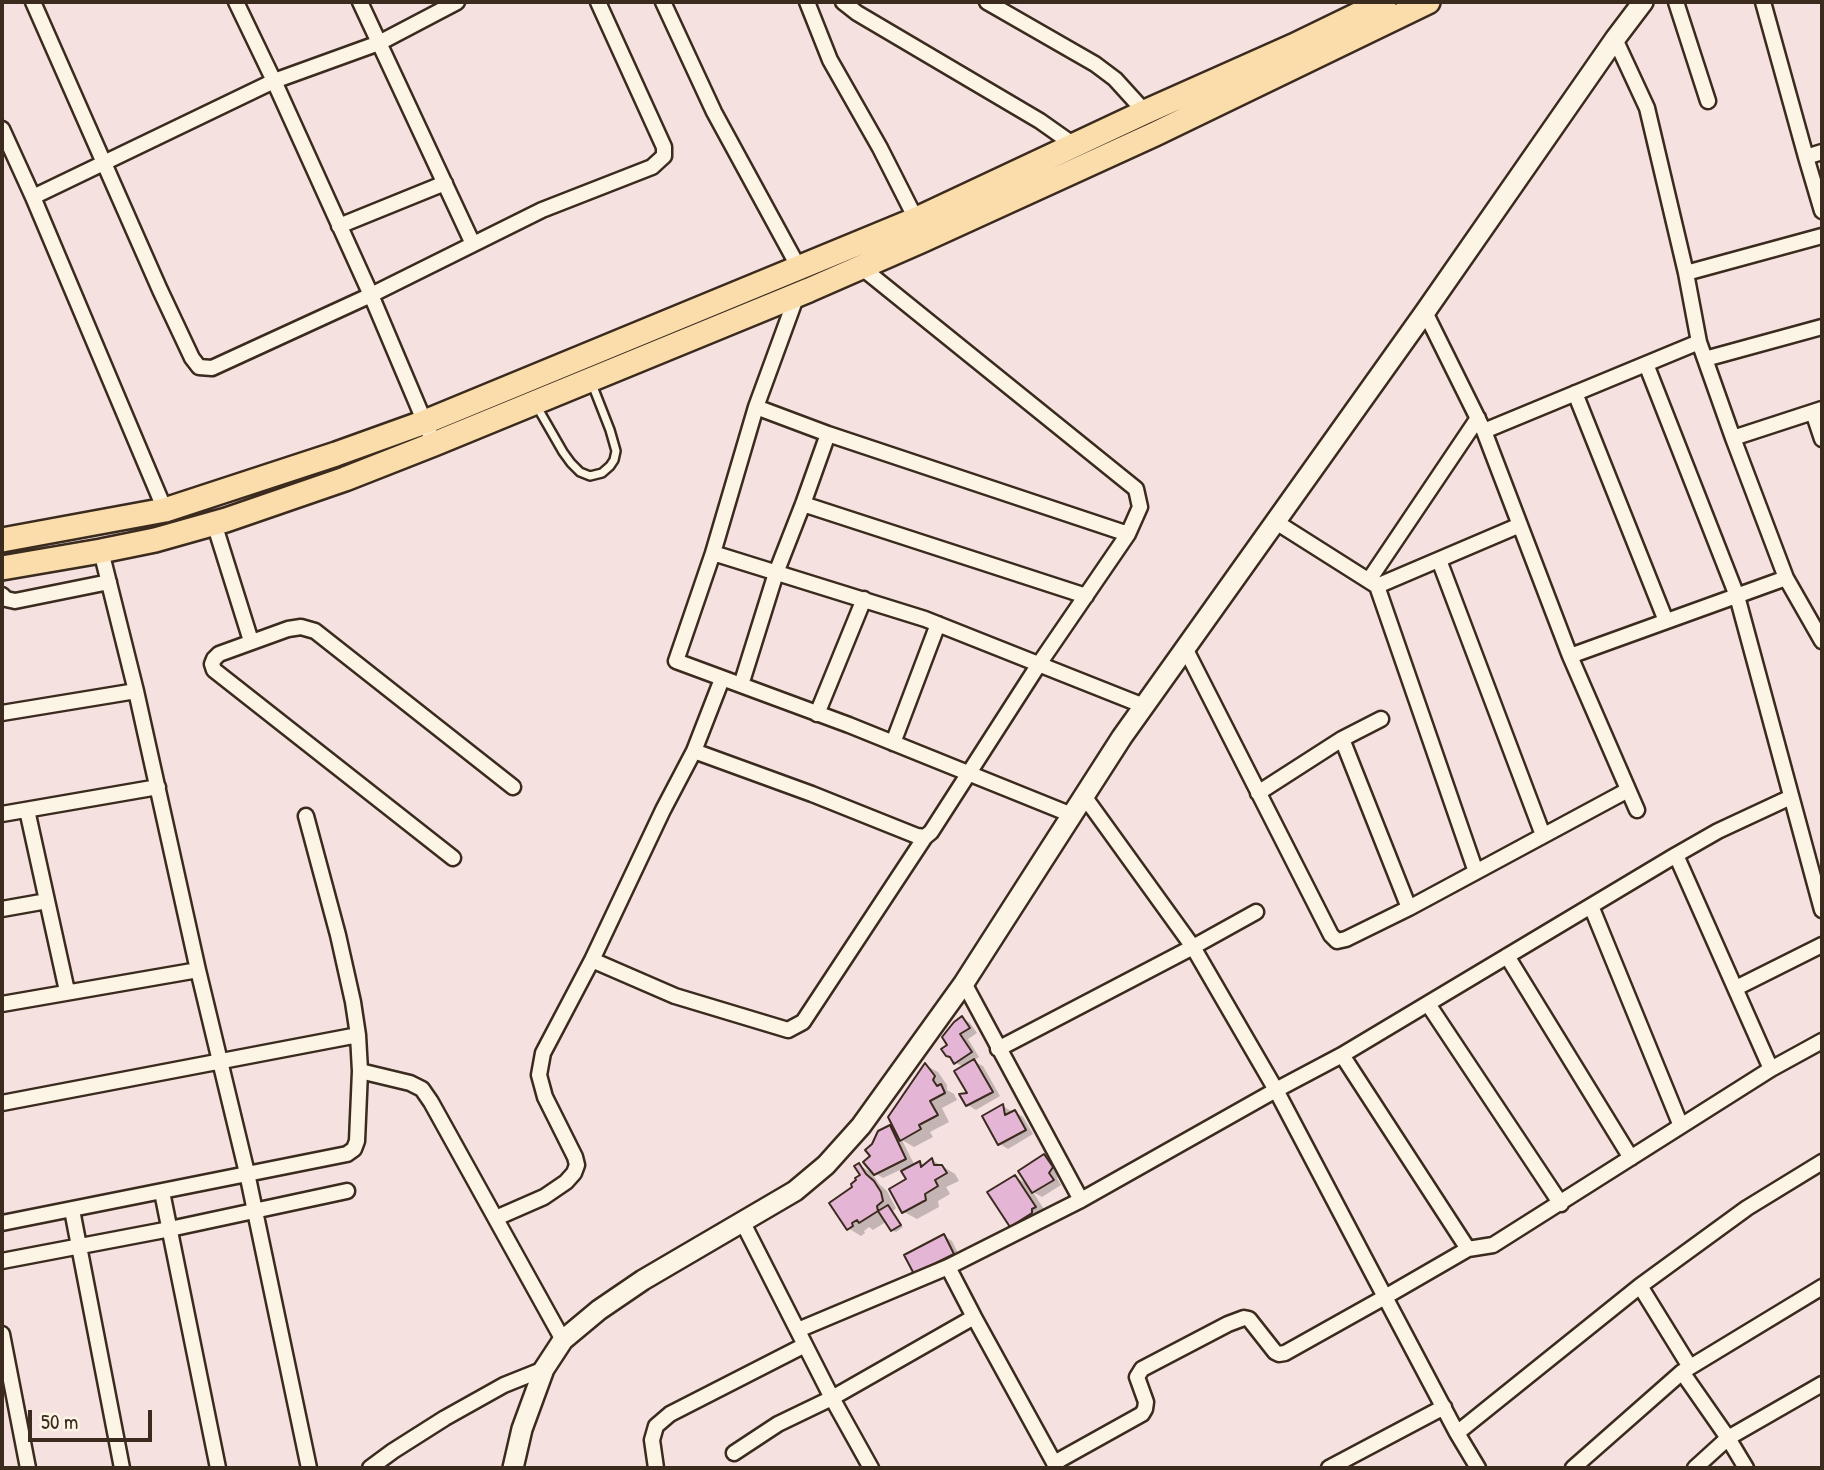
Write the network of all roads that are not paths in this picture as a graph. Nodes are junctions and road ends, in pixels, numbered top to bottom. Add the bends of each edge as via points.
1 (33, 2) edge
2 (236, 2) edge
3 (359, 2) edge
4 (457, 2) edge
5 (598, 2) edge
6 (663, 2) edge
7 (807, 2) edge
8 (843, 2) edge
9 (988, 2) edge
10 (1428, 2) edge
11 (1643, 2) edge
12 (1676, 2) edge
13 (1763, 2) edge
14 (1370, 5) edge
15 (1615, 38) junction
16 (379, 43) junction
17 (1290, 58) junction
18 (274, 81) junction
19 (1708, 101) dead end
20 (1145, 112) junction
21 (2, 129) edge
22 (1074, 145) junction
23 (1822, 152) edge
24 (1806, 158) junction
25 (105, 163) junction
26 (445, 183) junction
27 (33, 197) junction
28 (1822, 211) edge
29 (339, 226) junction
30 (920, 229) junction
31 (1822, 236) edge
32 (473, 244) junction
33 (861, 267) junction
34 (799, 268) junction
35 (1686, 273) junction
36 (371, 295) junction
37 (797, 295) junction
38 (1425, 312) junction
39 (1822, 327) edge
40 (1699, 342) junction
41 (1705, 359) junction
42 (1646, 364) junction
43 (591, 380) junction
44 (1575, 393) junction
45 (535, 403) junction
46 (756, 407) junction
47 (1818, 411) edge
48 (425, 422) junction
49 (1481, 425) junction
50 (828, 434) junction
51 (1733, 438) junction
52 (1822, 439) edge
53 (434, 444) junction
54 (162, 502) junction
55 (803, 504) junction
56 (1276, 522) junction
57 (214, 523) junction
58 (1520, 525) junction
59 (1128, 534) junction
60 (2, 540) edge
61 (101, 551) junction
62 (713, 553) junction
63 (1439, 560) junction
64 (2, 568) edge
65 (776, 573) junction
66 (1786, 578) junction
67 (108, 582) junction
68 (1373, 583) junction
69 (2, 595) edge
70 (1086, 596) junction
71 (1737, 596) junction
72 (864, 599) junction
73 (1666, 621) junction
74 (939, 624) junction
75 (251, 641) junction
76 (1822, 642) edge
77 (1185, 648) junction
78 (1570, 656) junction
79 (1039, 664) junction
80 (722, 679) junction
81 (741, 685) junction
82 (136, 691) junction
83 (1144, 706) junction
84 (2, 713) edge
85 (817, 713) junction
86 (1381, 719) dead end
87 (1342, 739) junction
88 (893, 743) junction
89 (694, 751) junction
90 (968, 772) junction
91 (158, 787) junction
92 (513, 788) dead end
93 (1628, 790) junction
94 (1258, 793) junction
95 (1084, 796) junction
96 (1791, 797) junction
97 (27, 810) junction
98 (1637, 810) dead end
99 (2, 814) edge
100 (1072, 815) junction
101 (306, 816) dead end
102 (1543, 835) junction
103 (925, 837) junction
104 (1676, 855) junction
105 (453, 858) dead end
106 (1476, 872) junction
107 (47, 901) junction
108 (1591, 906) junction
109 (1409, 908) junction
110 (2, 909) edge
111 (1822, 910) edge
112 (1256, 912) dead end
113 (1822, 946) edge
114 (1193, 947) junction
115 (1507, 956) junction
116 (592, 960) junction
117 (198, 970) junction
118 (964, 983) junction
119 (1736, 988) junction
120 (67, 991) junction
121 (2, 1004) edge
122 (1428, 1004) junction
123 (358, 1035) junction
124 (1822, 1041) edge
125 (998, 1049) junction
126 (1342, 1055) junction
127 (221, 1063) junction
128 (1771, 1069) junction
129 (360, 1072) junction
130 (1276, 1090) junction
131 (2, 1103) edge
132 (1681, 1125) junction
133 (1631, 1158) junction
134 (1822, 1162) edge
135 (247, 1174) junction
136 (347, 1191) dead end
137 (162, 1192) junction
138 (1081, 1200) junction
139 (1561, 1203) junction
140 (72, 1210) junction
141 (255, 1210) junction
142 (496, 1218) junction
143 (2, 1223) edge
144 (743, 1223) junction
145 (170, 1229) junction
146 (78, 1246) junction
147 (1468, 1249) junction
148 (2, 1261) edge
149 (948, 1267) junction
150 (1640, 1286) junction
151 (1822, 1287) edge
152 (1385, 1297) junction
153 (974, 1317) junction
154 (798, 1330) junction
155 (2, 1334) edge
156 (563, 1340) junction
157 (805, 1345) junction
158 (544, 1369) junction
159 (1686, 1370) junction
160 (1822, 1384) edge
161 (832, 1398) junction
162 (1444, 1407) junction
163 (1457, 1433) junction
164 (1728, 1437) junction
165 (734, 1453) dead end
166 (1056, 1466) edge
167 (28, 1468) edge
168 (122, 1468) edge
169 (218, 1468) edge
170 (309, 1468) edge
171 (370, 1468) edge
172 (513, 1468) edge
173 (656, 1468) edge
174 (871, 1468) edge
175 (1329, 1468) edge
176 (1478, 1468) edge
177 (1573, 1468) edge
178 (1695, 1468) edge
179 (1745, 1468) edge

1 - 25 street
2 - 18 street
3 - 16 street
4 - 16 street
5 - 32 street via 664,147 664,156 652,167
6 - 34 street via 714,112
7 - 30 street via 830,60
8 - 22 street
9 - 20 street via 1095,64
10 - 17 main road
11 - 15 main road
12 - 19 street
13 - 24 street
14 - 17 main road
15 - 35 street via 1647,108
15 - 38 main road
16 - 18 street
16 - 26 street
17 - 20 main road
17 - 30 main road via 1155,134
18 - 25 street
18 - 29 street
20 - 22 main road
21 - 27 street
22 - 30 main road
23 - 24 street
24 - 28 street
25 - 27 street
25 - 36 street via 159,290 200,366 212,368
26 - 29 street
26 - 32 street
27 - 54 street
29 - 36 street
30 - 33 main road
30 - 34 main road
31 - 35 street
32 - 36 street
33 - 37 main road
33 - 59 street via 1136,489 1140,507
34 - 48 main road
35 - 40 street
36 - 48 street
37 - 43 main road
37 - 46 street
38 - 49 street
38 - 56 main road
39 - 41 street
40 - 41 street
40 - 42 street
41 - 51 street
42 - 44 street
42 - 71 street
43 - 45 main road
43 - 45 lane via 616,451 602,473 590,476 571,463
44 - 49 street
44 - 73 street
45 - 53 main road
46 - 50 street
46 - 62 street
47 - 51 street
47 - 52 street
48 - 53 street
48 - 54 main road via 336,454
49 - 58 street
49 - 68 street
50 - 55 street
50 - 59 street
51 - 66 street
53 - 57 main road
54 - 60 main road
55 - 65 street
55 - 70 street
56 - 68 street
56 - 77 main road
57 - 61 main road
57 - 75 street
58 - 63 street
58 - 78 street
59 - 70 street
61 - 64 main road
61 - 67 street
62 - 65 street
62 - 80 street via 676,661
63 - 68 street
63 - 102 street
65 - 72 street
65 - 81 street
66 - 71 street
66 - 76 street
67 - 69 street via 15,601
67 - 82 street
68 - 106 street
70 - 79 street
71 - 73 street
71 - 96 street
72 - 74 street
72 - 85 street
73 - 78 street
74 - 79 street
74 - 88 street
75 - 92 street via 288,629 315,631
75 - 105 street via 219,654 212,664 214,670
77 - 83 main road
77 - 94 street
78 - 93 street
79 - 83 street
79 - 90 street
80 - 81 street
80 - 89 street
81 - 85 street
82 - 84 street
82 - 91 street
83 - 95 main road
85 - 88 street
86 - 87 street
87 - 94 street
87 - 109 street
88 - 90 street
89 - 103 street
89 - 116 street
90 - 100 street
90 - 103 street
91 - 97 street
91 - 117 street
93 - 98 street
93 - 102 street
94 - 109 street via 1337,941
95 - 100 main road
95 - 114 street
96 - 104 street
96 - 111 street
97 - 99 street
97 - 107 street
100 - 118 main road
101 - 123 street via 338,935
102 - 106 street
103 - 116 street via 803,1022 788,1031 675,996
104 - 108 street
104 - 119 street
106 - 109 street
107 - 110 street
107 - 120 street
108 - 115 street
108 - 132 street
112 - 114 street
113 - 119 street
114 - 125 street
114 - 130 street
115 - 122 street
115 - 133 street
116 - 142 street via 543,1053 539,1075 577,1166 566,1182 544,1197
117 - 120 street
117 - 127 street
118 - 125 street
118 - 144 main road via 861,1126 826,1165 795,1191
119 - 128 street
120 - 121 street
122 - 126 street
122 - 139 street
123 - 127 street
123 - 129 street
124 - 128 street
125 - 138 street
126 - 130 street
126 - 147 street
127 - 131 street
127 - 135 street
128 - 132 street
129 - 135 street via 354,1149
129 - 142 street via 422,1089
130 - 138 street
130 - 152 street
132 - 133 street
133 - 139 street
134 - 150 street via 1746,1208
135 - 137 street
135 - 141 street
136 - 141 street
137 - 140 street
137 - 145 street
138 - 149 street
139 - 147 street via 1493,1245
140 - 143 street
140 - 146 street
141 - 145 street
141 - 170 street
142 - 156 street
144 - 154 street
144 - 156 main road via 643,1280
145 - 146 street
145 - 169 street
146 - 148 street
146 - 168 street
147 - 152 street
149 - 153 street
149 - 154 street
150 - 159 street
150 - 163 street
151 - 159 street
152 - 162 street
152 - 166 street via 1285,1353 1275,1352 1249,1319 1228,1324 1142,1369 1138,1377 1146,1402 1142,1413
153 - 161 street
153 - 166 street
154 - 157 street
155 - 167 street
156 - 158 main road
157 - 161 street
157 - 173 street via 670,1414 656,1426 652,1440
158 - 171 street via 503,1385
158 - 172 main road
159 - 164 street
159 - 177 street
160 - 164 street
161 - 165 street via 778,1424
161 - 174 street
162 - 163 street
162 - 175 street
163 - 176 street
164 - 178 street
164 - 179 street

